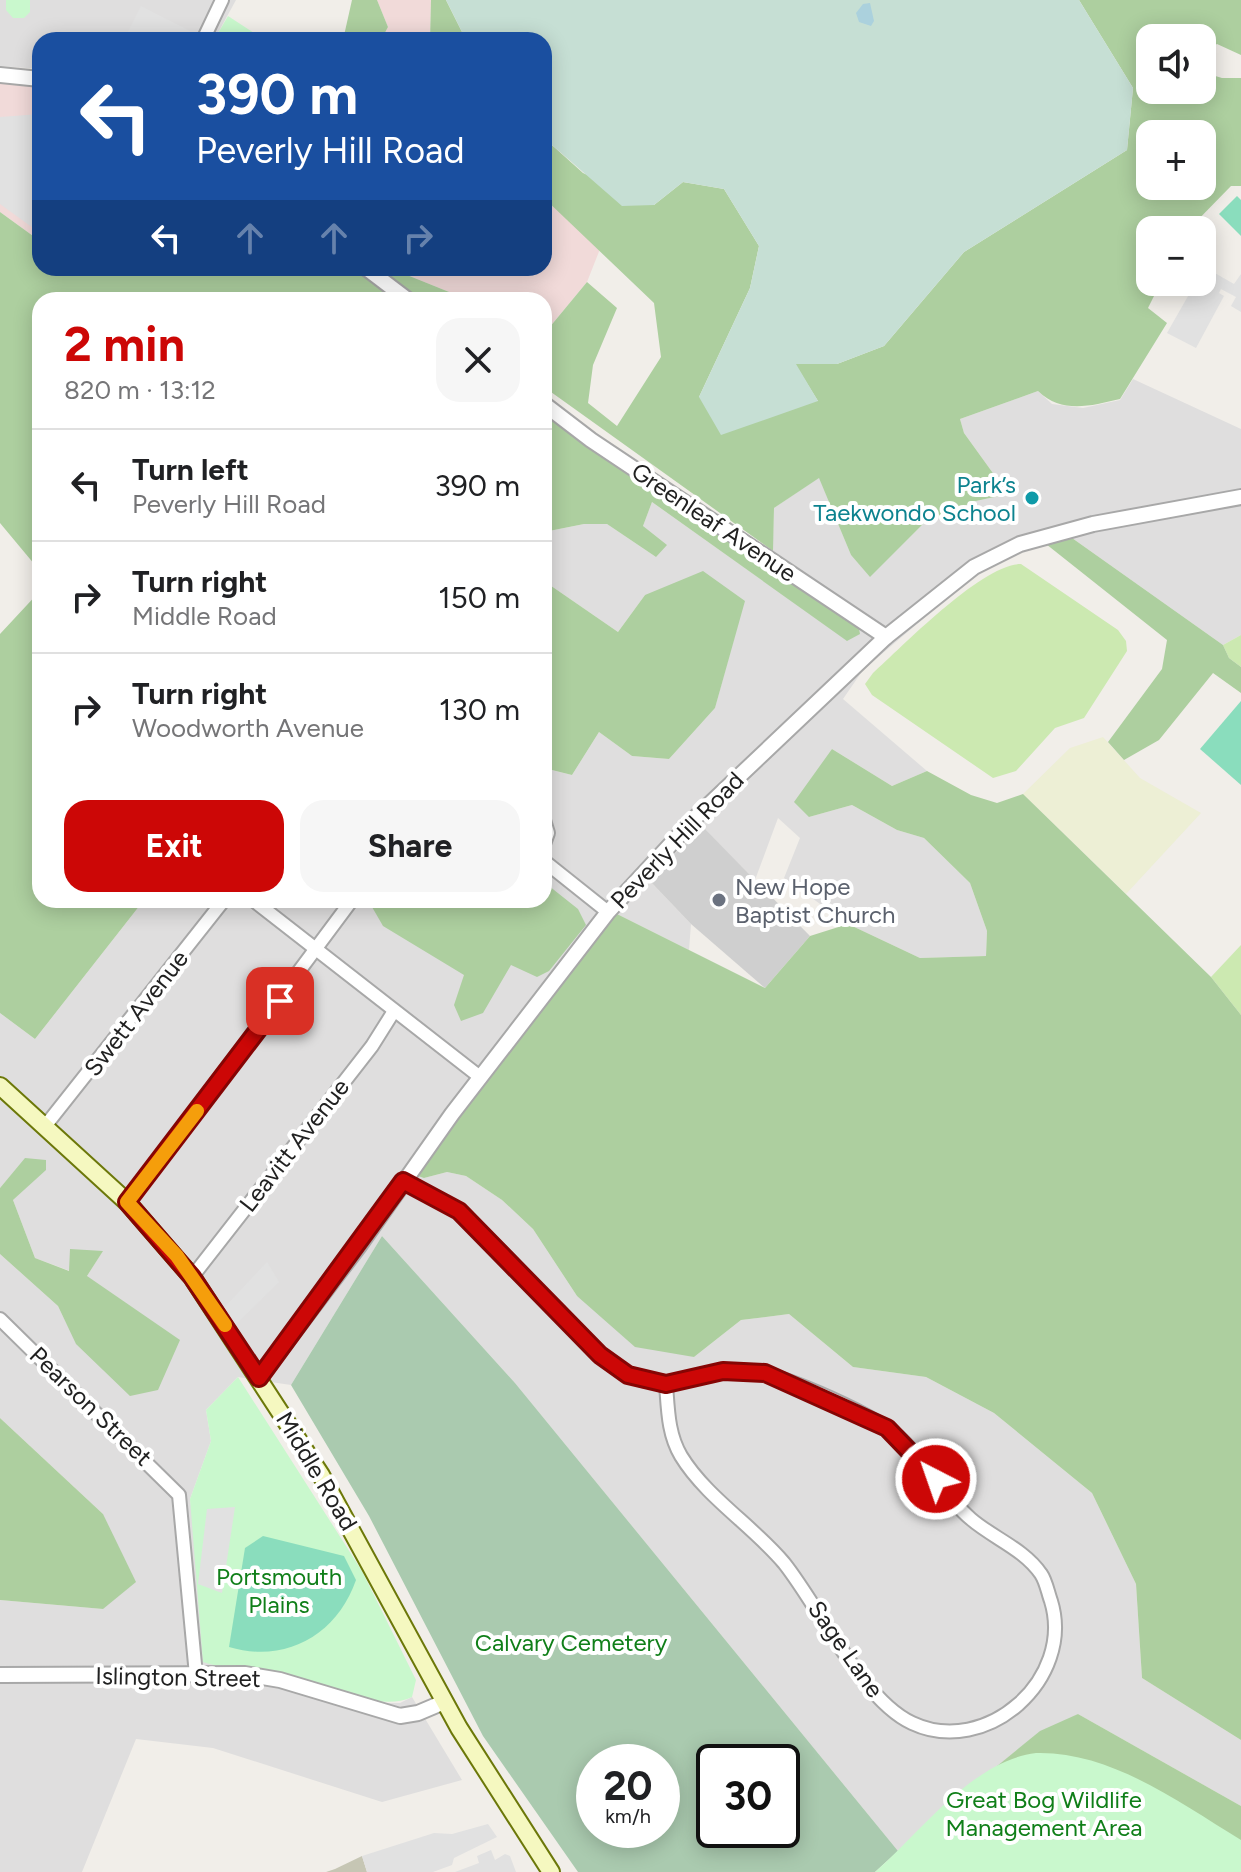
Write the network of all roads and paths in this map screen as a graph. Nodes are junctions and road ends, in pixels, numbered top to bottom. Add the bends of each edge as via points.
1 (222, 0) edge
2 (207, 32) edge
3 (0, 75) edge
4 (32, 78) edge
5 (376, 276) edge
6 (398, 292) edge
7 (552, 410) edge
8 (1241, 497) edge
9 (886, 637) junction
10 (552, 867) edge
11 (218, 908) edge
12 (263, 908) edge
13 (346, 908) edge
14 (608, 912) junction
15 (314, 950) junction
16 (394, 1011) junction
17 (480, 1077) junction
18 (0, 1086) edge
19 (46, 1125) junction
20 (403, 1181) junction
21 (127, 1202) junction
22 (192, 1277) junction
23 (0, 1319) edge
24 (259, 1378) junction
25 (666, 1384) junction
26 (0, 1675) edge
27 (196, 1675) junction
28 (444, 1702) junction
29 (551, 1872) edge

1 - 2 street
3 - 4 street
5 - 6 street
7 - 9 street, Greenleaf Avenue
8 - 9 street, Peverly Hill Road via 1093,524 1020,544 974,567
9 - 14 street, Peverly Hill Road via 696,817
10 - 14 street
11 - 19 street, Swett Avenue
12 - 15 street
13 - 15 street
14 - 17 street, Peverly Hill Road
15 - 16 street
15 - 21 street
16 - 17 street
16 - 22 street, Leavitt Avenue
17 - 20 street, Peverly Hill Road
18 - 19 main road, Middle Road
19 - 21 main road, Middle Road
20 - 24 street, Peverly Hill Road
20 - 25 street, Sage Lane via 459,1211 614,1366
21 - 22 main road, Middle Road
22 - 24 main road, Middle Road
23 - 27 street, Pearson Street via 179,1495
24 - 28 main road, Middle Road via 351,1525
25 - 25 street, Sage Lane via 723,1371 765,1373 834,1401 901,1438 971,1519 1008,1543 1042,1575 1055,1615 1055,1637 1043,1674 1019,1706 1003,1719 962,1731 940,1732 899,1717 876,1695 781,1560 683,1460 669,1425
26 - 27 street, Islington Street
27 - 28 street, Islington Street via 280,1680 390,1715 418,1713
28 - 29 main road, Middle Road

